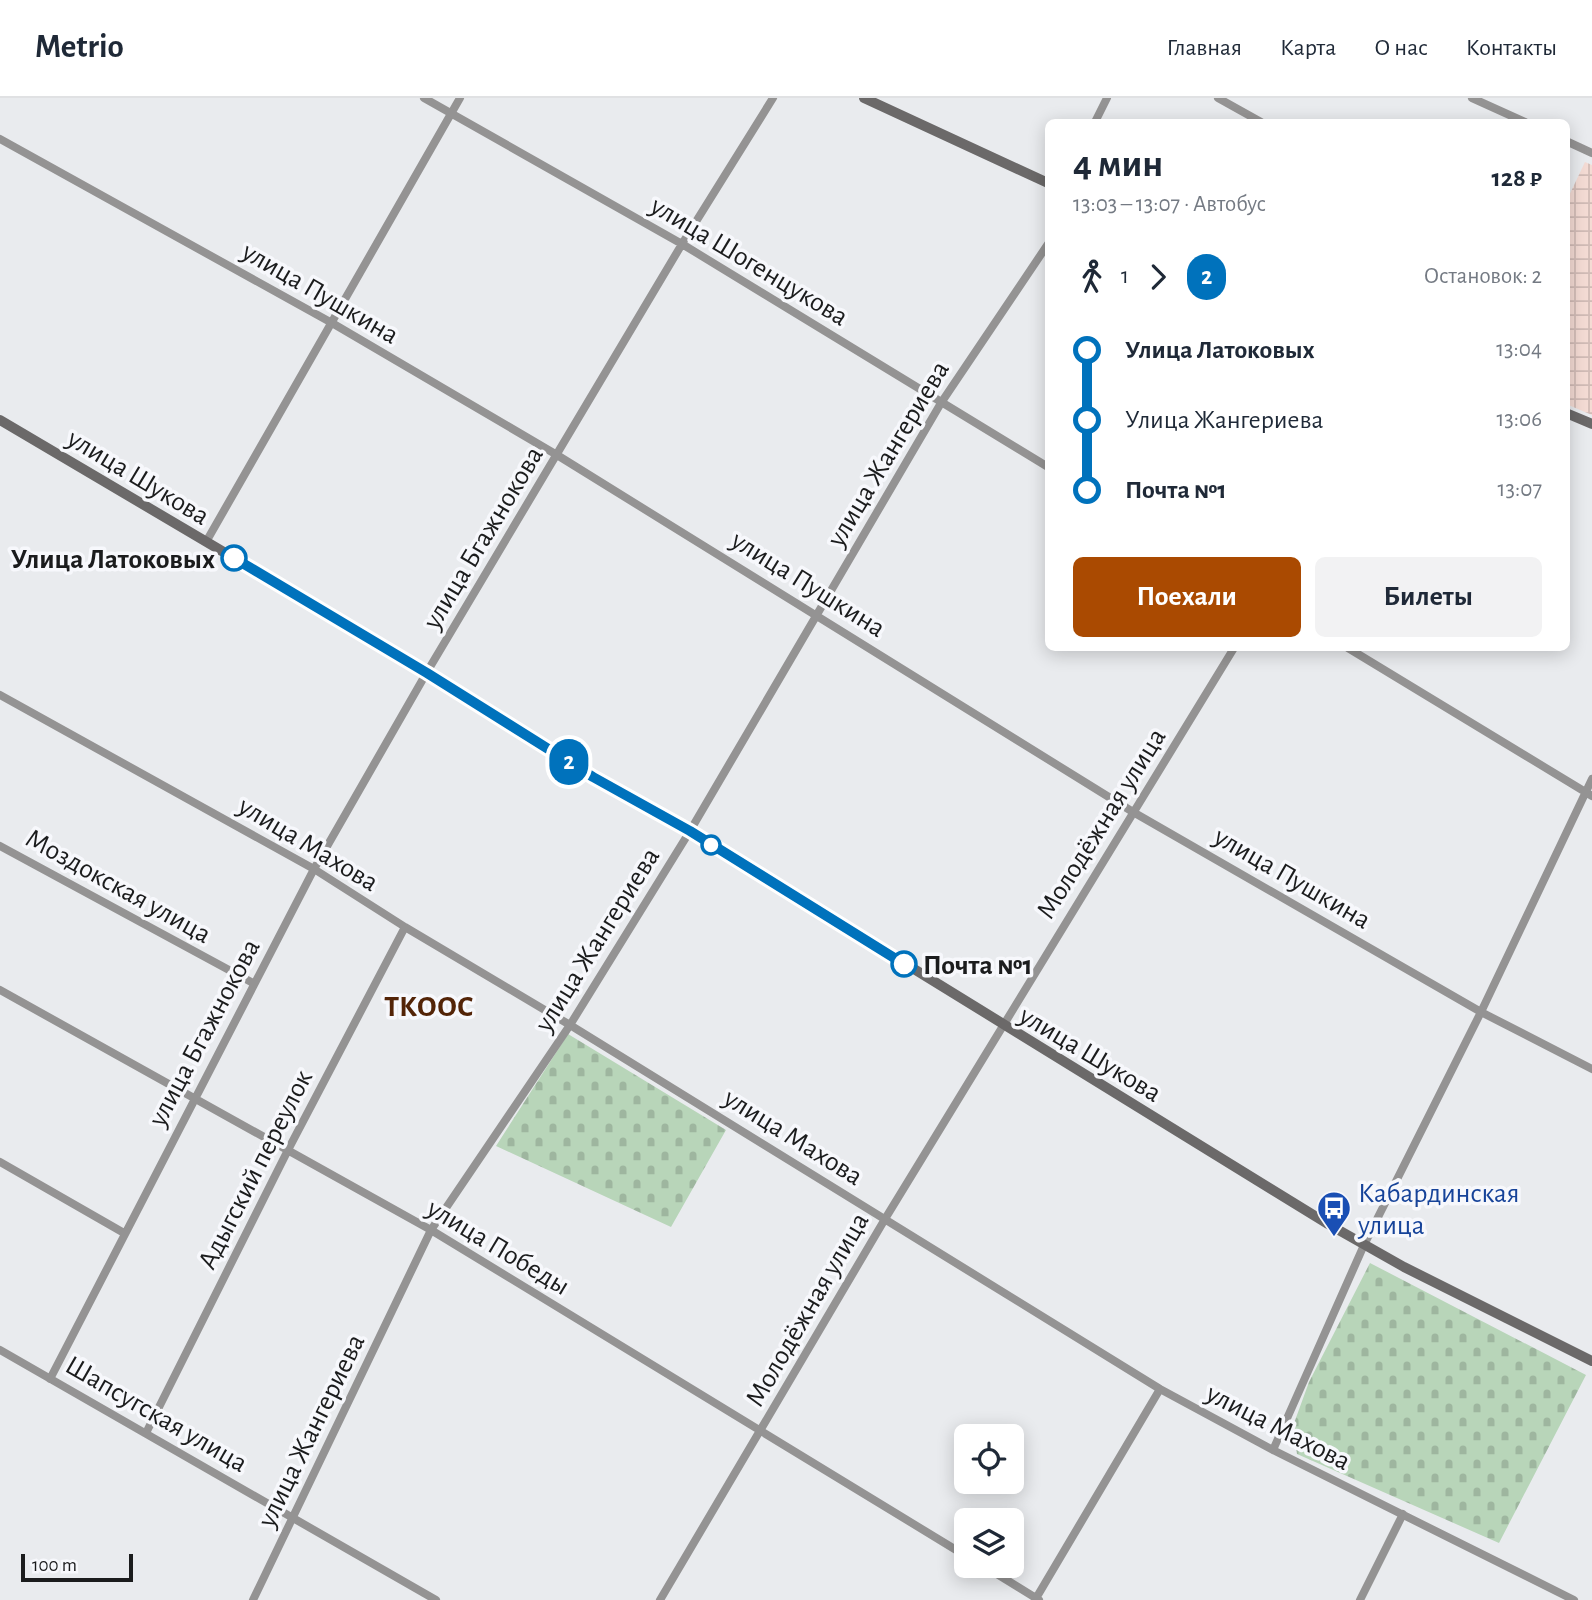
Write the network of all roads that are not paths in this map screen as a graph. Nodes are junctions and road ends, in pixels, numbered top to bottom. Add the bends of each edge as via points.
1 (424, 98) edge
2 (460, 98) edge
3 (773, 98) edge
4 (864, 98) edge
5 (1108, 98) edge
6 (1218, 98) edge
7 (1472, 98) edge
8 (452, 113) junction
9 (1097, 119) edge
10 (1256, 119) edge
11 (1518, 119) edge
12 (0, 139) edge
13 (1570, 143) edge
14 (1592, 153) edge
15 (1045, 182) edge
16 (682, 244) junction
17 (1045, 248) edge
18 (332, 323) junction
19 (940, 404) junction
20 (1570, 415) edge
21 (0, 420) edge
22 (1592, 424) edge
23 (557, 455) junction
24 (1045, 465) edge
25 (206, 542) junction
26 (817, 614) junction
27 (1232, 651) edge
28 (1354, 651) edge
29 (427, 673) junction
30 (0, 695) edge
31 (1592, 779) edge
32 (1589, 794) edge
33 (1133, 812) junction
34 (690, 831) junction
35 (0, 846) edge
36 (314, 869) junction
37 (405, 927) junction
38 (254, 983) junction
39 (0, 990) edge
40 (1481, 1012) junction
41 (570, 1025) junction
42 (1002, 1026) junction
43 (1592, 1069) edge
44 (193, 1098) junction
45 (288, 1150) junction
46 (0, 1162) edge
47 (885, 1219) junction
48 (431, 1230) junction
49 (124, 1233) junction
50 (1364, 1245) junction
51 (0, 1350) edge
52 (1592, 1361) edge
53 (50, 1379) junction
54 (1160, 1389) junction
55 (761, 1432) junction
56 (146, 1433) junction
57 (1273, 1450) junction
58 (1403, 1514) junction
59 (292, 1517) junction
60 (954, 1549) edge
61 (1003, 1578) edge
62 (1037, 1599) edge
63 (253, 1600) edge
64 (436, 1600) edge
65 (660, 1600) edge
66 (1360, 1600) edge
67 (1574, 1600) edge

1 - 8 street, улица Шогенцукова
2 - 8 street
3 - 16 street, улица Бгажнокова
4 - 15 main road
5 - 9 street
6 - 10 street
7 - 11 street
8 - 16 street, улица Шогенцукова
8 - 18 street
12 - 18 street, улица Пушкина
13 - 14 street
16 - 19 street, улица Шогенцукова
16 - 23 street, улица Бгажнокова
17 - 19 street, улица Жангериева
18 - 23 street, улица Пушкина
18 - 25 street
19 - 24 street, улица Шогенцукова
19 - 26 street, улица Жангериева
20 - 22 main road
21 - 25 main road, улица Шукова
23 - 26 street, улица Пушкина
23 - 29 street, улица Бгажнокова
25 - 29 main road, улица Шукова
26 - 33 street, улица Пушкина
26 - 34 street, улица Жангериева
27 - 33 street, Молодёжная улица
28 - 32 street
29 - 34 main road, улица Шукова via 593,777
29 - 36 street, улица Бгажнокова
30 - 36 street, улица Махова
31 - 32 street
32 - 40 street
33 - 40 street, улица Пушкина
33 - 42 street, Молодёжная улица
34 - 41 street, улица Жангериева
34 - 42 main road, улица Шукова
35 - 38 street, Моздокская улица
36 - 37 street, улица Махова
36 - 38 street, улица Бгажнокова
37 - 41 street, улица Махова
37 - 45 street, Адыгский переулок
38 - 44 street, улица Бгажнокова
39 - 44 street, улица Победы
40 - 43 street, улица Пушкина
40 - 50 street
41 - 47 street, улица Махова
41 - 48 street, улица Жангериева
42 - 47 street, Молодёжная улица
42 - 50 main road, улица Шукова
44 - 45 street, улица Победы
44 - 49 street, улица Бгажнокова
45 - 48 street, улица Победы
45 - 56 street, Адыгский переулок
46 - 49 street
47 - 54 street, улица Махова
47 - 55 street, Молодёжная улица
48 - 55 street, улица Победы
48 - 59 street, улица Жангериева
49 - 53 street, улица Бгажнокова
50 - 52 main road, улица Шукова
50 - 57 street
51 - 53 street, Шапсугская улица
53 - 56 street, Шапсугская улица
54 - 57 street, улица Махова
54 - 62 street
55 - 60 street, улица Победы
55 - 65 street, Молодёжная улица
56 - 59 street, Шапсугская улица
57 - 58 street, улица Махова
58 - 66 street
58 - 67 street, улица Махова
59 - 63 street, улица Жангериева
59 - 64 street, Шапсугская улица
61 - 62 street

